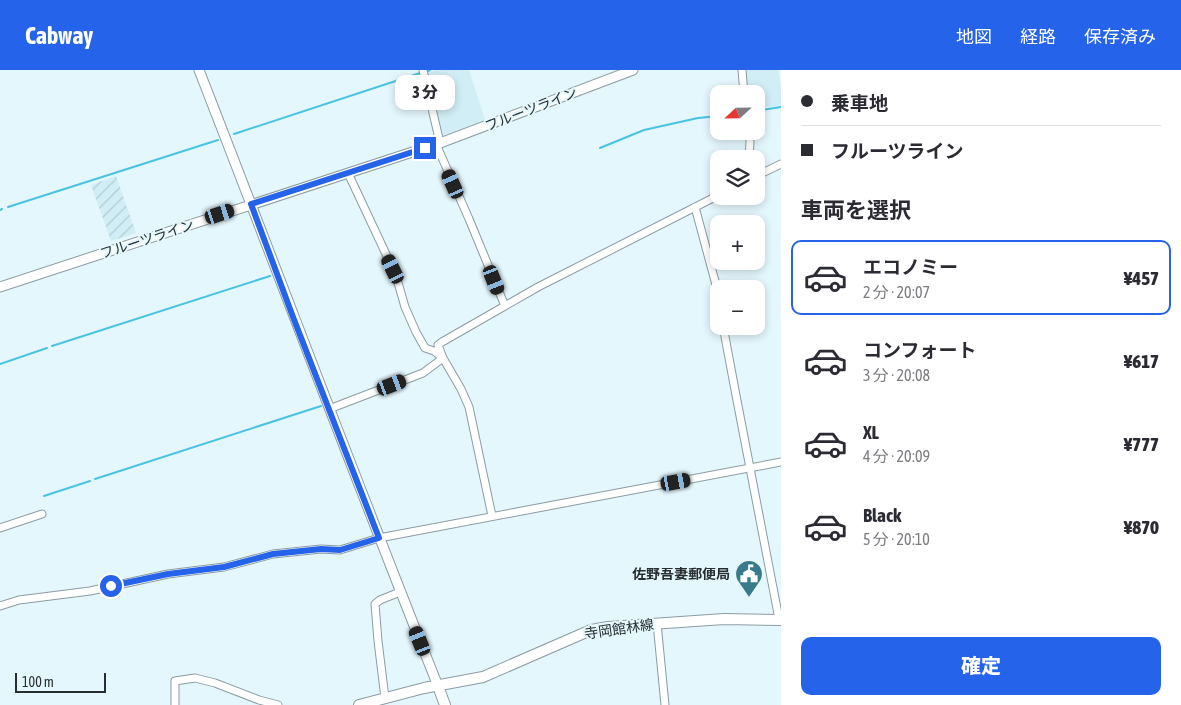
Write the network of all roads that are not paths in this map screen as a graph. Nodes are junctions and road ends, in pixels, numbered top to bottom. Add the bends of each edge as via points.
1 (423, 70) edge
2 (633, 70) edge
3 (742, 70) edge
4 (202, 71) edge
5 (743, 85) edge
6 (438, 144) junction
7 (781, 164) edge
8 (765, 172) edge
9 (348, 173) junction
10 (710, 200) edge
11 (251, 204) junction
12 (695, 207) junction
13 (715, 280) edge
14 (0, 287) edge
15 (505, 306) junction
16 (725, 335) edge
17 (443, 358) junction
18 (329, 409) junction
19 (781, 462) edge
20 (749, 468) junction
21 (42, 514) dead end
22 (492, 516) junction
23 (0, 528) edge
24 (379, 538) junction
25 (400, 592) junction
26 (0, 606) edge
27 (780, 619) edge
28 (658, 623) junction
29 (438, 686) junction
30 (385, 698) junction
31 (175, 705) edge
32 (278, 705) edge
33 (359, 705) edge
34 (445, 705) edge
35 (665, 705) edge

1 - 6 street
2 - 6 street, フルーツライン
3 - 5 street
4 - 11 street
6 - 9 street, フルーツライン
6 - 15 street
7 - 8 street
9 - 11 street, フルーツライン
9 - 17 street via 393,269 416,332 425,348
10 - 12 street
11 - 14 street, フルーツライン
11 - 18 street
12 - 13 street
12 - 15 street
15 - 17 street via 438,345
16 - 20 street
17 - 18 street via 423,373
17 - 22 street via 469,407
18 - 24 street
19 - 20 street
20 - 22 street
20 - 27 street
21 - 23 street
22 - 24 street
24 - 25 street
24 - 26 street via 340,550 273,554 224,567 168,574
25 - 29 street
25 - 30 street via 375,604
27 - 28 main road, 寺岡館林線
28 - 29 main road, 寺岡館林線 via 591,630 490,675
28 - 35 street
29 - 30 main road, 寺岡館林線
29 - 34 main road
30 - 33 main road, 寺岡館林線
31 - 32 street via 175,681 195,678

